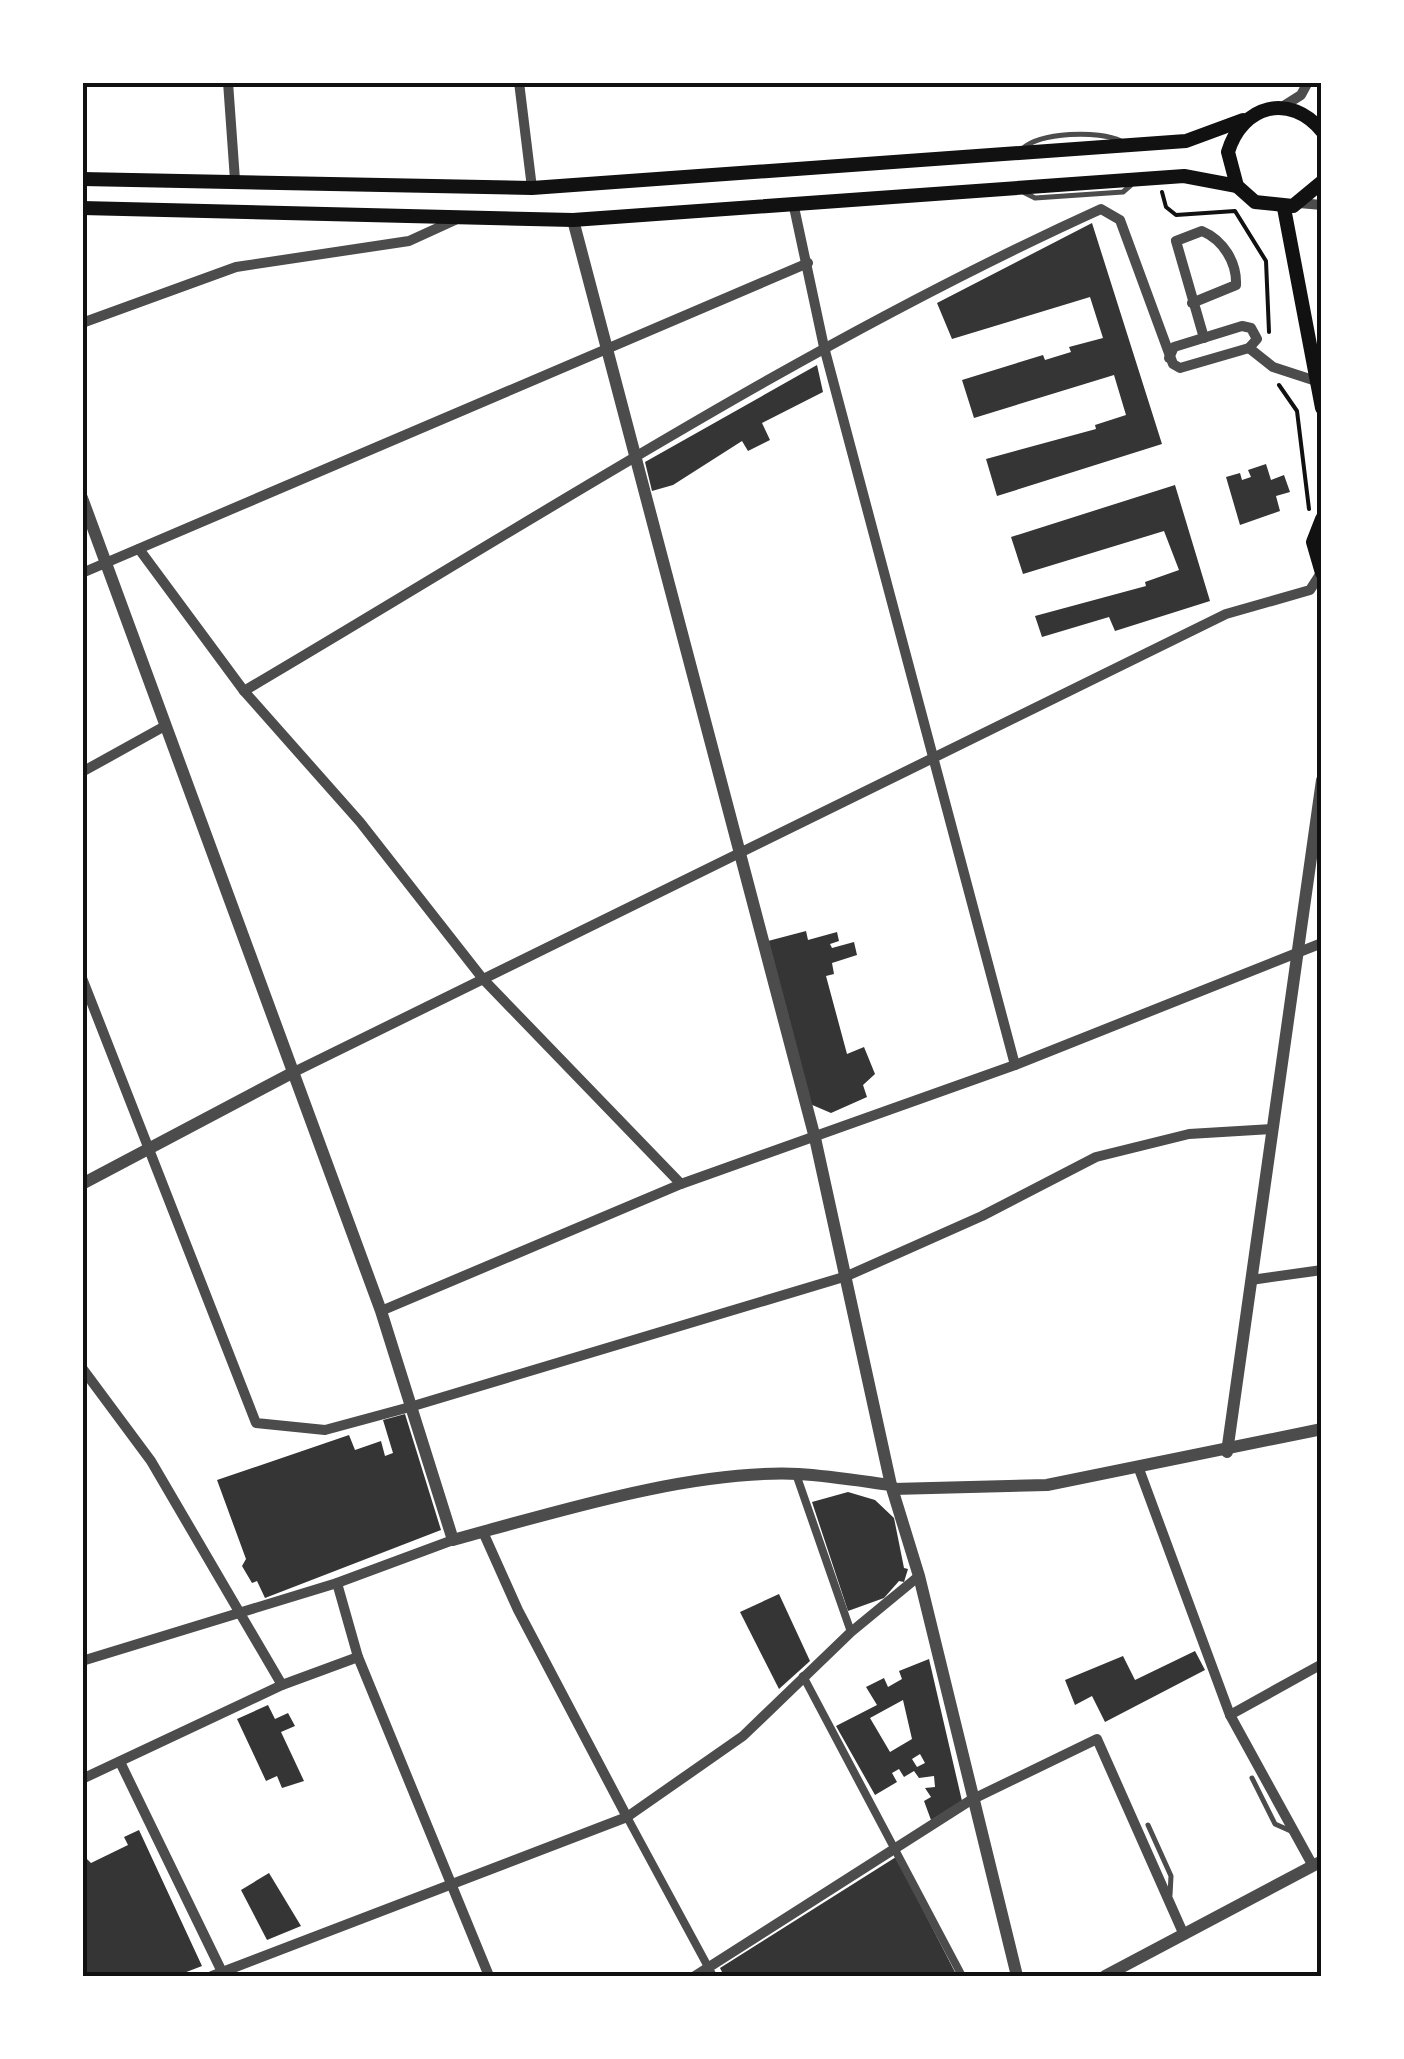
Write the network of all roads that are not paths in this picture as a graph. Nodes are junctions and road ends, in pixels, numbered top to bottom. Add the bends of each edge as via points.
1 (228, 82) edge
2 (518, 82) edge
3 (1308, 82) edge
4 (1282, 106) junction
5 (1243, 120) junction
6 (1322, 132) edge
7 (82, 180) edge
8 (236, 180) junction
9 (1322, 182) edge
10 (1237, 186) junction
11 (532, 188) junction
12 (1299, 202) junction
13 (1322, 205) edge
14 (794, 206) junction
15 (82, 208) edge
16 (1284, 208) junction
17 (458, 218) junction
18 (574, 220) junction
19 (808, 263) junction
20 (1192, 303) junction
21 (82, 324) edge
22 (1204, 338) junction
23 (606, 346) junction
24 (824, 346) junction
25 (1249, 348) junction
26 (1169, 358) junction
27 (1316, 380) junction
28 (1322, 408) edge
29 (636, 460) junction
30 (82, 498) edge
31 (1322, 519) edge
32 (139, 550) junction
33 (109, 566) junction
34 (82, 573) edge
35 (1321, 573) edge
36 (244, 690) junction
37 (163, 727) junction
38 (934, 754) junction
39 (82, 772) edge
40 (1322, 780) edge
41 (741, 852) junction
42 (1322, 943) edge
43 (1299, 951) junction
44 (82, 978) edge
45 (484, 979) junction
46 (1015, 1065) junction
47 (292, 1074) junction
48 (1273, 1129) junction
49 (815, 1138) junction
50 (148, 1151) junction
51 (82, 1184) edge
52 (682, 1184) junction
53 (1322, 1270) edge
54 (847, 1276) junction
55 (1251, 1280) junction
56 (381, 1311) junction
57 (82, 1368) edge
58 (410, 1407) junction
59 (1322, 1429) edge
60 (1227, 1452) junction
61 (1139, 1469) junction
62 (796, 1474) junction
63 (892, 1487) junction
64 (483, 1532) junction
65 (453, 1540) junction
66 (919, 1576) junction
67 (338, 1583) junction
68 (238, 1614) junction
69 (851, 1632) junction
70 (358, 1657) junction
71 (82, 1661) edge
72 (1322, 1664) edge
73 (803, 1676) junction
74 (282, 1685) junction
75 (1230, 1715) junction
76 (120, 1762) junction
77 (1252, 1778) dead end
78 (82, 1779) edge
79 (971, 1800) junction
80 (627, 1817) junction
81 (1148, 1825) dead end
82 (1294, 1832) junction
83 (896, 1846) junction
84 (1317, 1864) edge
85 (453, 1884) junction
86 (1170, 1903) junction
87 (1184, 1935) junction
88 (711, 1972) edge
89 (220, 1975) edge
90 (489, 1976) edge
91 (696, 1976) edge
92 (962, 1976) edge
93 (1017, 1976) edge
94 (1105, 1976) edge

1 - 8 street
2 - 11 street
3 - 4 street
4 - 5 main road
4 - 6 main road
5 - 10 main road via 1228,152
5 - 11 main road via 1186,141
7 - 8 main road
8 - 11 main road
9 - 12 main road
10 - 14 main road via 1184,176 1138,178
10 - 16 main road via 1255,202
12 - 13 street
12 - 16 main road
14 - 18 main road
14 - 19 street
15 - 17 main road
16 - 27 main road
17 - 18 main road
17 - 21 street via 409,242 236,267
18 - 23 street
19 - 23 street
19 - 24 street
20 - 20 street via 1236,286 1222,245 1202,231 1176,240
20 - 22 street
22 - 25 street via 1250,328 1257,339
22 - 26 street via 1174,348
23 - 29 street
23 - 32 street
24 - 26 street via 1101,210 1120,220
24 - 29 street
24 - 38 street
25 - 26 street via 1180,368
25 - 27 street via 1273,368
27 - 28 main road
29 - 36 street
29 - 41 street
30 - 33 street
31 - 35 main road via 1313,542
32 - 33 street
32 - 36 street
33 - 34 street
33 - 37 street
35 - 38 street via 1310,590 1226,614
36 - 45 street
37 - 39 street
37 - 47 street
38 - 41 street
38 - 46 street
40 - 43 street
41 - 45 street
41 - 49 street
42 - 43 street
43 - 46 street
43 - 48 street
44 - 50 street
45 - 47 street
45 - 52 street
46 - 49 street
47 - 50 street
47 - 56 street
48 - 54 street via 1189,1134 1096,1157
48 - 55 street
49 - 52 street
49 - 54 street
50 - 51 street
50 - 58 street via 256,1423 326,1430
52 - 56 street
53 - 55 street
54 - 58 street
54 - 63 street
55 - 60 street
56 - 58 street
57 - 68 street via 151,1461
58 - 65 street
59 - 60 street
60 - 61 street
61 - 63 street via 1047,1484
61 - 75 street
62 - 63 street
62 - 64 street via 624,1496
62 - 69 street
63 - 66 street
64 - 65 street
64 - 80 street
65 - 67 street
66 - 69 street
66 - 79 street
67 - 68 street
67 - 70 street
68 - 71 street
68 - 74 street
69 - 73 street
70 - 74 street
70 - 85 street
72 - 75 street
73 - 80 street via 743,1736
73 - 83 street
74 - 76 street
75 - 82 street
76 - 78 street
76 - 89 street
77 - 82 lane via 1275,1824
79 - 83 street
79 - 86 street via 1097,1739
79 - 93 street
80 - 85 street
80 - 88 street
81 - 86 lane via 1171,1876
82 - 84 street
83 - 88 street
83 - 92 street
84 - 87 street
85 - 89 street
85 - 90 street
86 - 87 street
87 - 94 street
88 - 91 street

